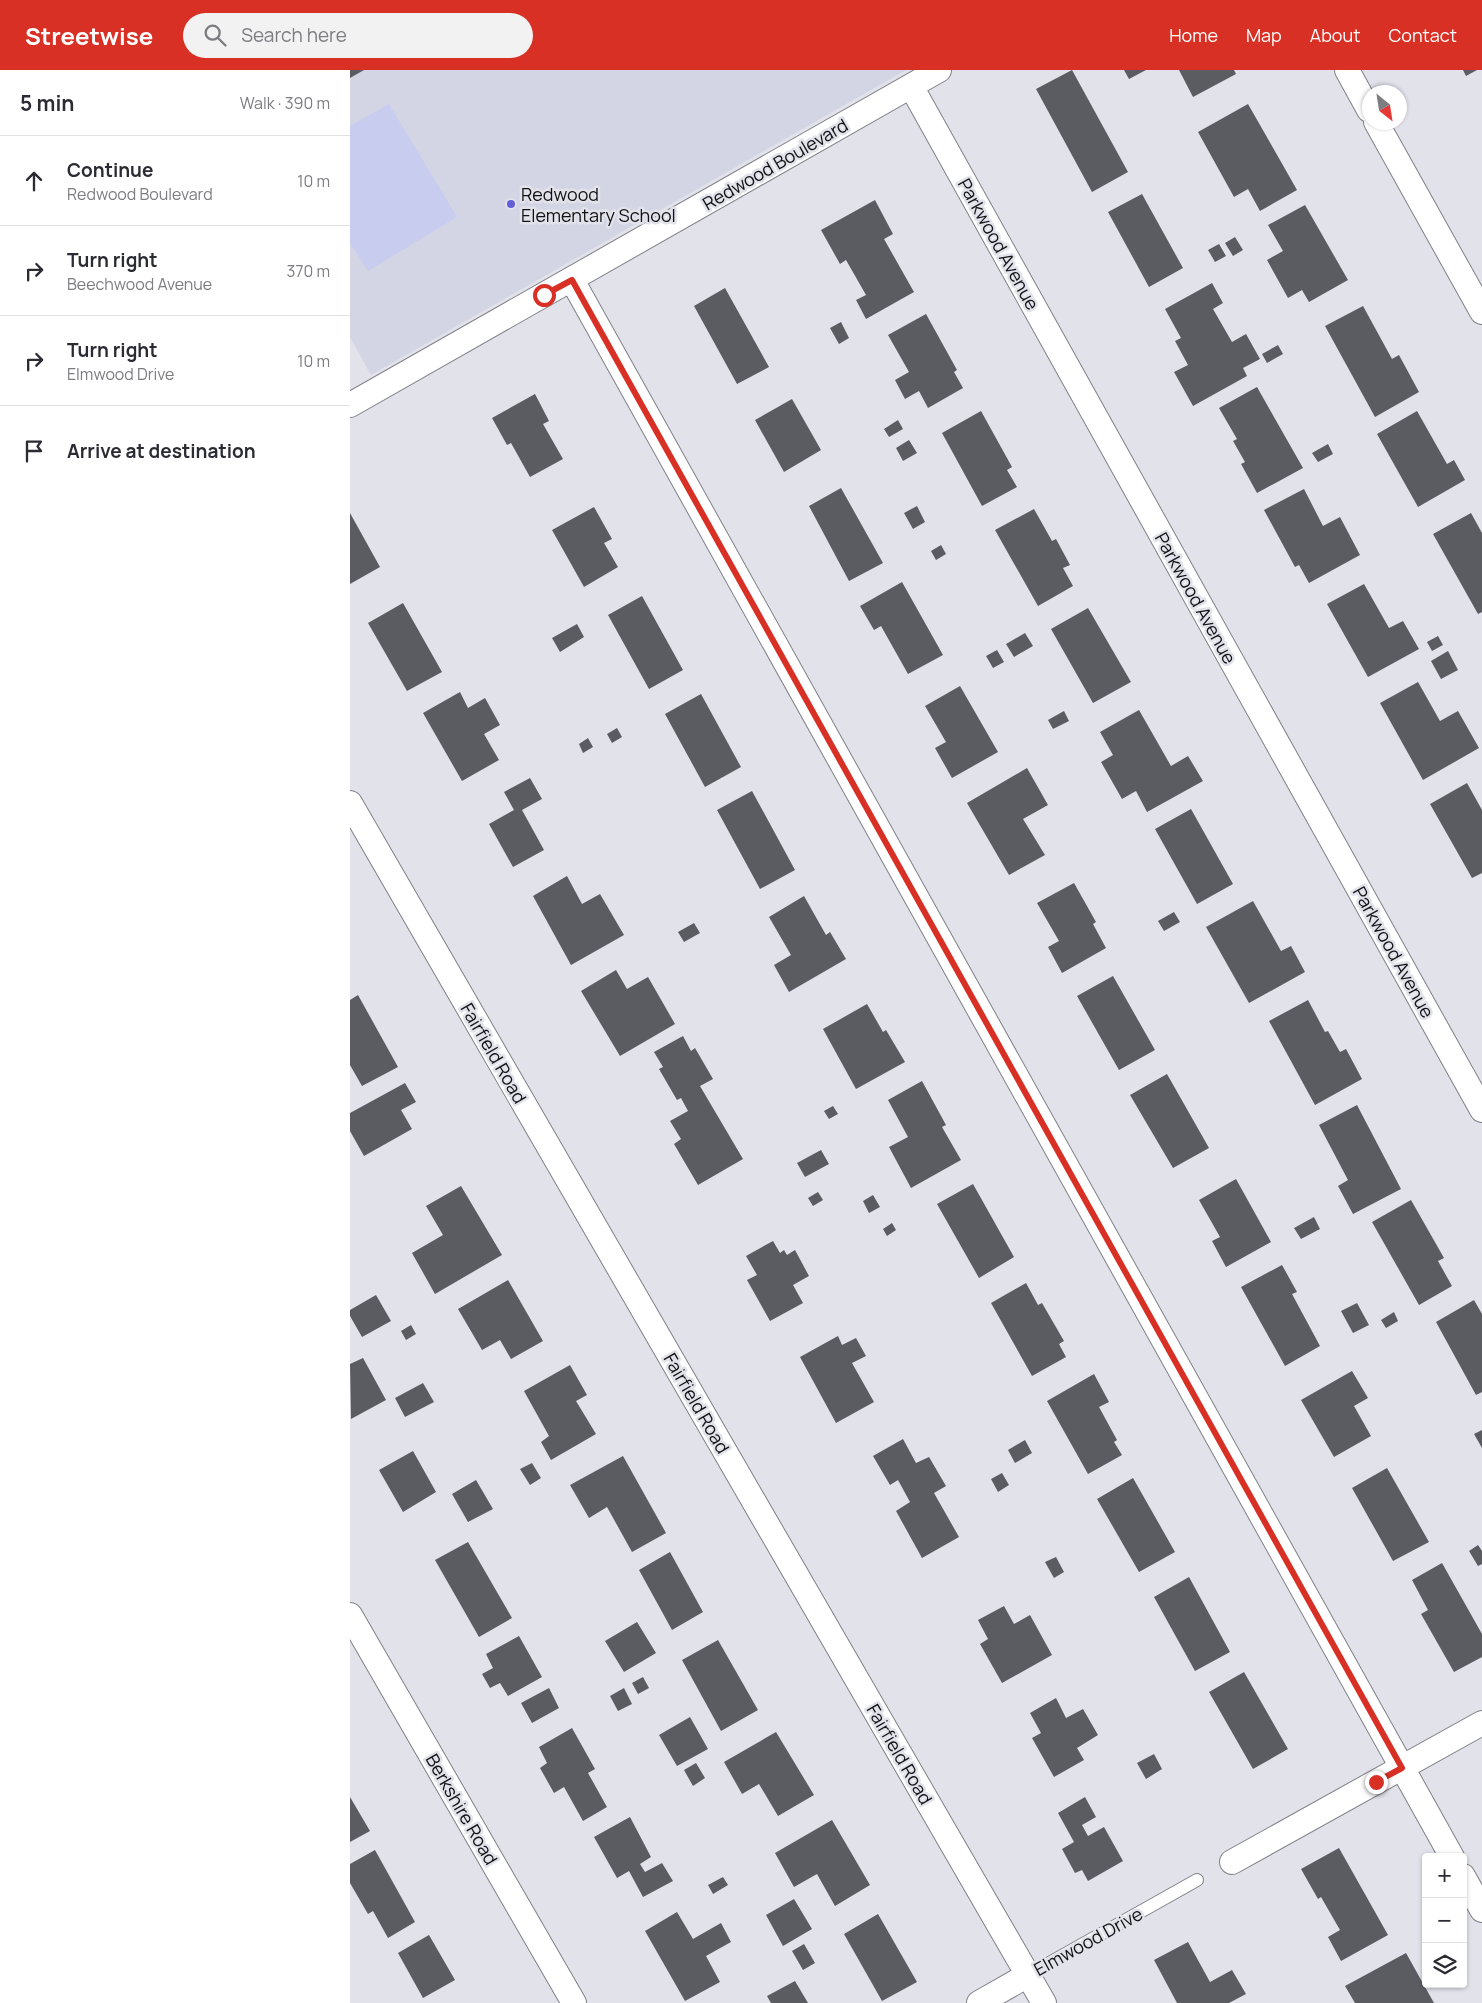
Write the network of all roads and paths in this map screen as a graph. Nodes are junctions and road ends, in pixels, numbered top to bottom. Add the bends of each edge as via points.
1 (939, 70) edge
2 (1347, 70) edge
3 (911, 86) junction
4 (1362, 96) edge
5 (1380, 130) edge
6 (572, 280) junction
7 (1482, 312) edge
8 (350, 405) edge
9 (350, 804) edge
10 (1482, 1110) edge
11 (350, 1615) edge
12 (1482, 1723) edge
13 (1402, 1768) junction
14 (1450, 1853) edge
15 (1232, 1862) dead end
16 (1197, 1880) dead end
17 (1467, 1883) edge
18 (1482, 1910) edge
19 (1028, 1975) junction
20 (574, 2003) edge
21 (980, 2003) edge
22 (1044, 2003) edge

1 - 3 street, Redwood Boulevard
2 - 4 street
3 - 6 street, Redwood Boulevard
3 - 10 street, Parkwood Avenue
5 - 7 street
6 - 8 street, Redwood Boulevard
6 - 13 street
9 - 19 street, Fairfield Road
11 - 20 street, Berkshire Road
12 - 13 street
13 - 14 street
13 - 15 street
16 - 19 lane, Elmwood Drive
17 - 18 street
19 - 21 street, Elmwood Drive
19 - 22 street, Fairfield Road

